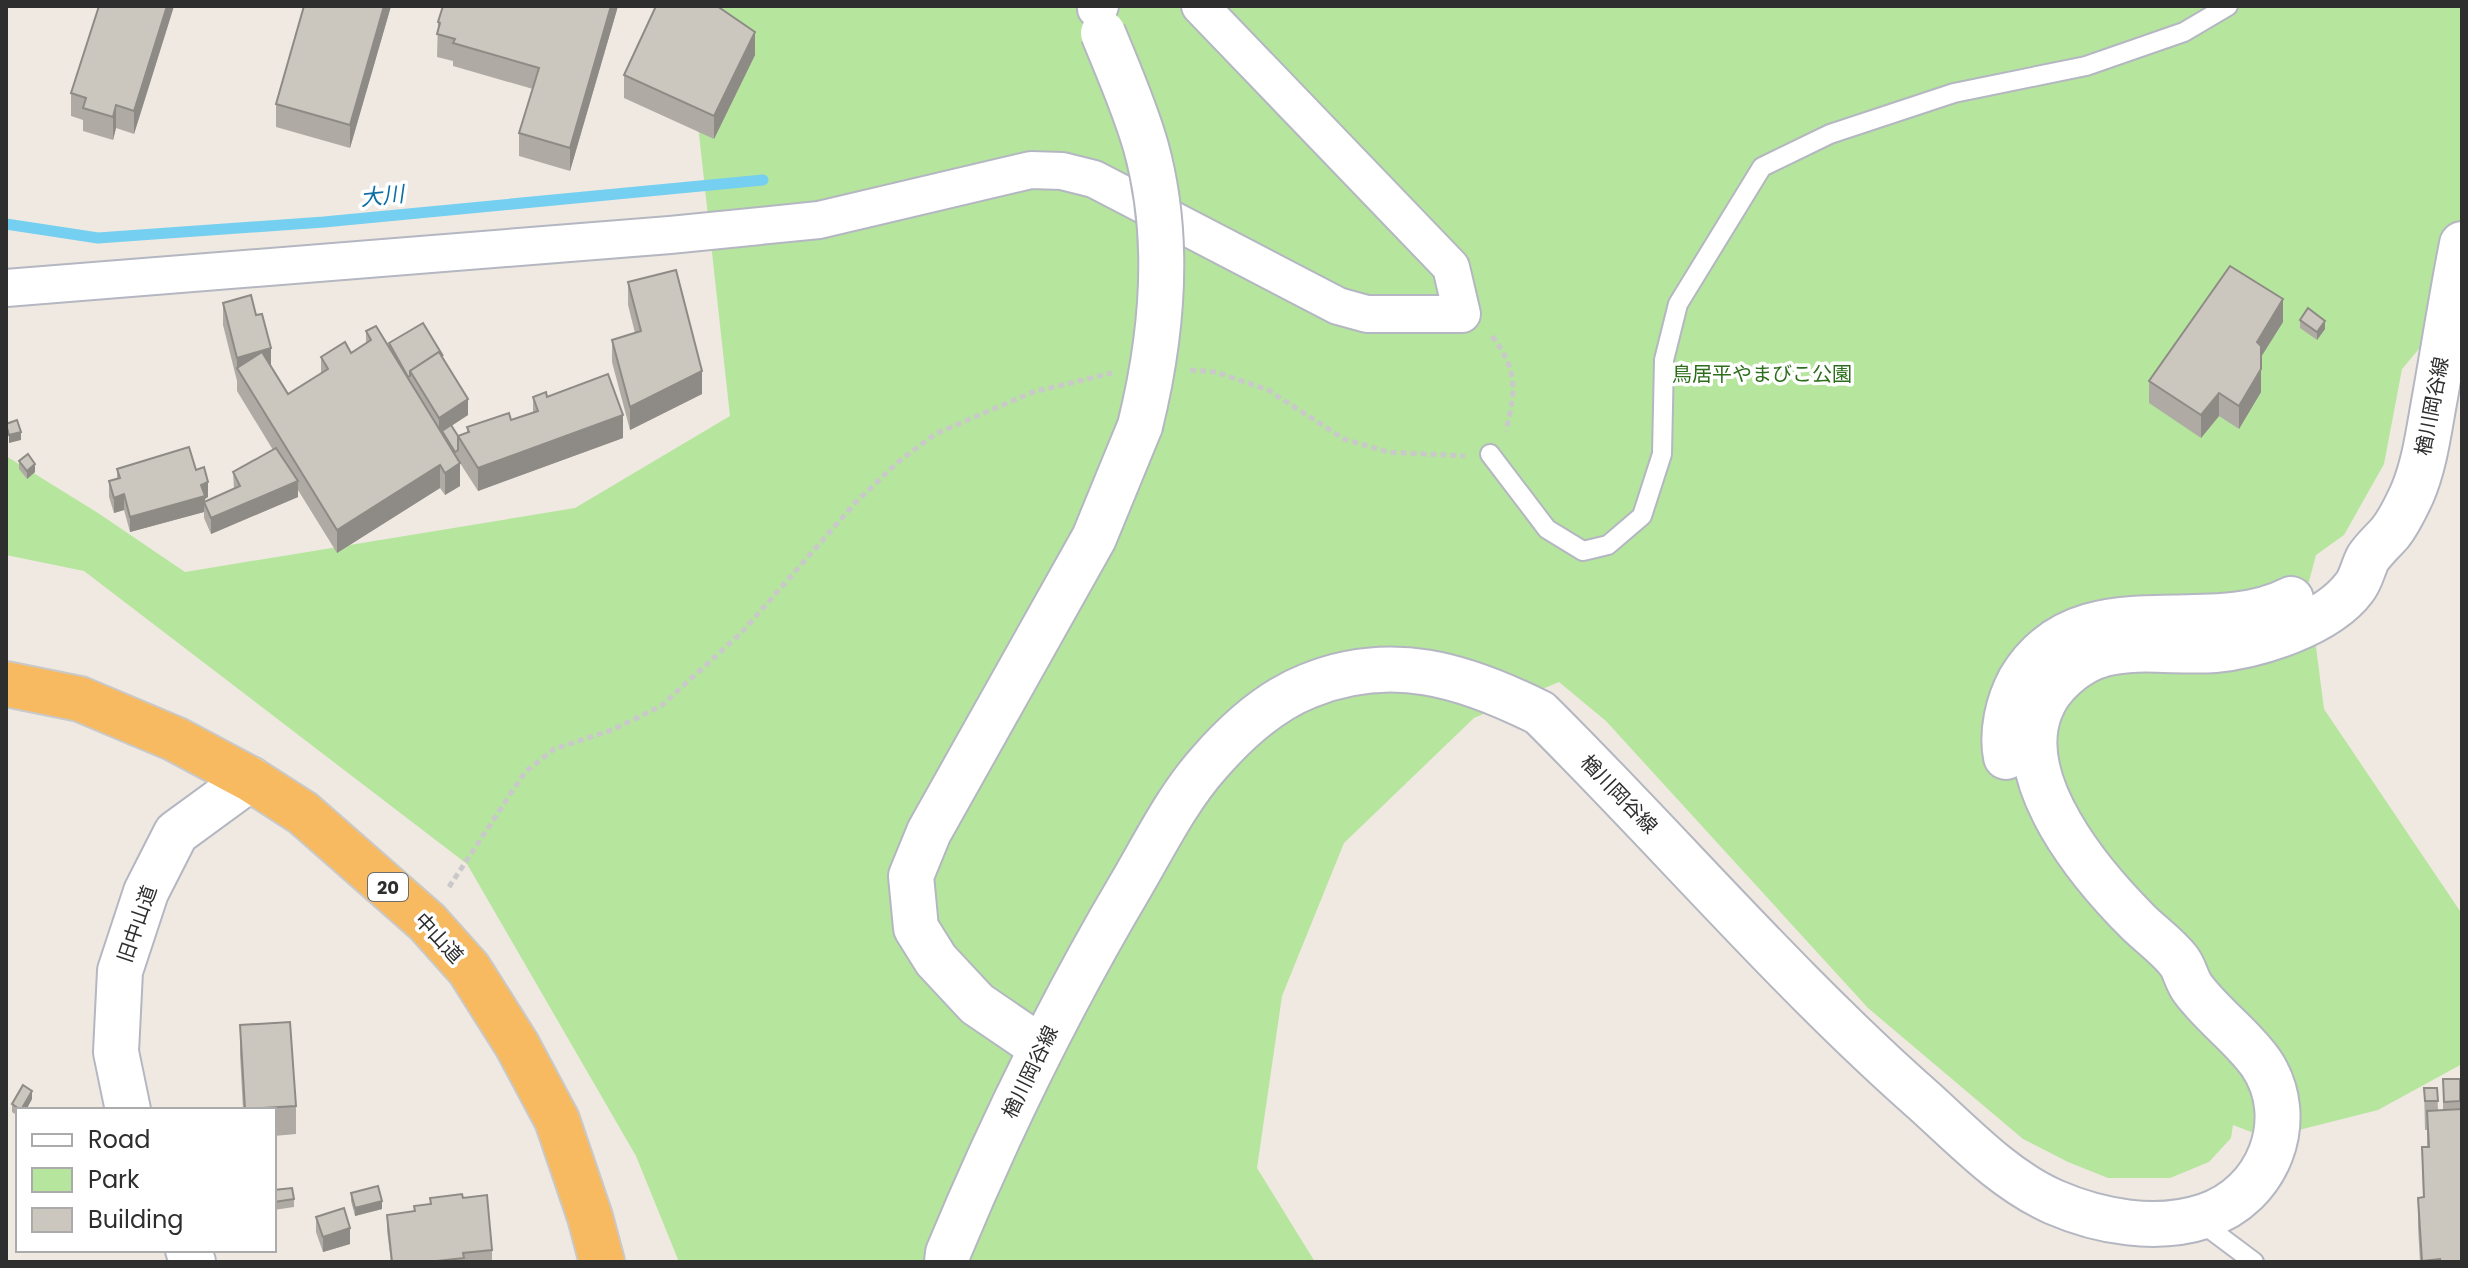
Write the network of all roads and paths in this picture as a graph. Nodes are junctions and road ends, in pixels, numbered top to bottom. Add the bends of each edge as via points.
1 (1200, 6) edge
2 (2228, 6) edge
3 (1098, 13) edge
4 (2462, 244) edge
5 (6, 288) edge
6 (1462, 314) junction
7 (1181, 371) dead end
8 (1121, 373) dead end
9 (1490, 454) junction
10 (6, 684) edge
11 (250, 779) junction
12 (427, 922) junction
13 (1040, 1047) junction
14 (128, 1108) edge
15 (2197, 1219) junction
16 (602, 1262) edge
17 (947, 1262) edge
18 (2254, 1262) edge

1 - 6 street via 1451,267
2 - 9 lane via 2184,32 2086,66 1954,93 1830,134 1762,167 1678,304 1664,360 1662,454 1642,516 1608,545 1583,551 1547,529
3 - 13 main road, bridge via 1146,148 1157,205 1161,313 1153,370 1140,426 1094,538 929,832 911,876 916,928 936,960 977,1004
4 - 15 main road, 楢川岡谷線 via 2421,465 2394,528 2370,556 2339,568 2277,606 2251,614 2093,624 2064,636 2026,671 2011,696 2004,750 2010,783 2074,889 2166,980 2190,985 2261,1064 2273,1090 2276,1142 2263,1171 2246,1193
5 - 6 street via 819,220 1031,170 1094,179 1338,306 1367,314
6 - 9 path via 1489,332 1509,359 1514,397 1504,438
7 - 9 path via 1216,372 1268,390 1344,439 1388,452
8 - 12 path via 1033,392 935,434 898,462 742,632 661,706 554,749 525,772
10 - 11 highway, 中山道 / 20 via 80,699 175,739
11 - 12 highway, 中山道 / 20 via 303,813
11 - 14 main road, 旧中山道 via 176,833 146,892 120,971 116,1052
12 - 16 highway, 中山道 / 20 via 469,969 557,1120
13 - 15 main road, 楢川岡谷線 via 1185,793 1234,736 1281,700 1330,678 1382,669 1436,673 1492,689 1540,713 1852,1038 2011,1177 2050,1200 2096,1217 2176,1224
13 - 17 main road, 楢川岡谷線
15 - 18 lane

